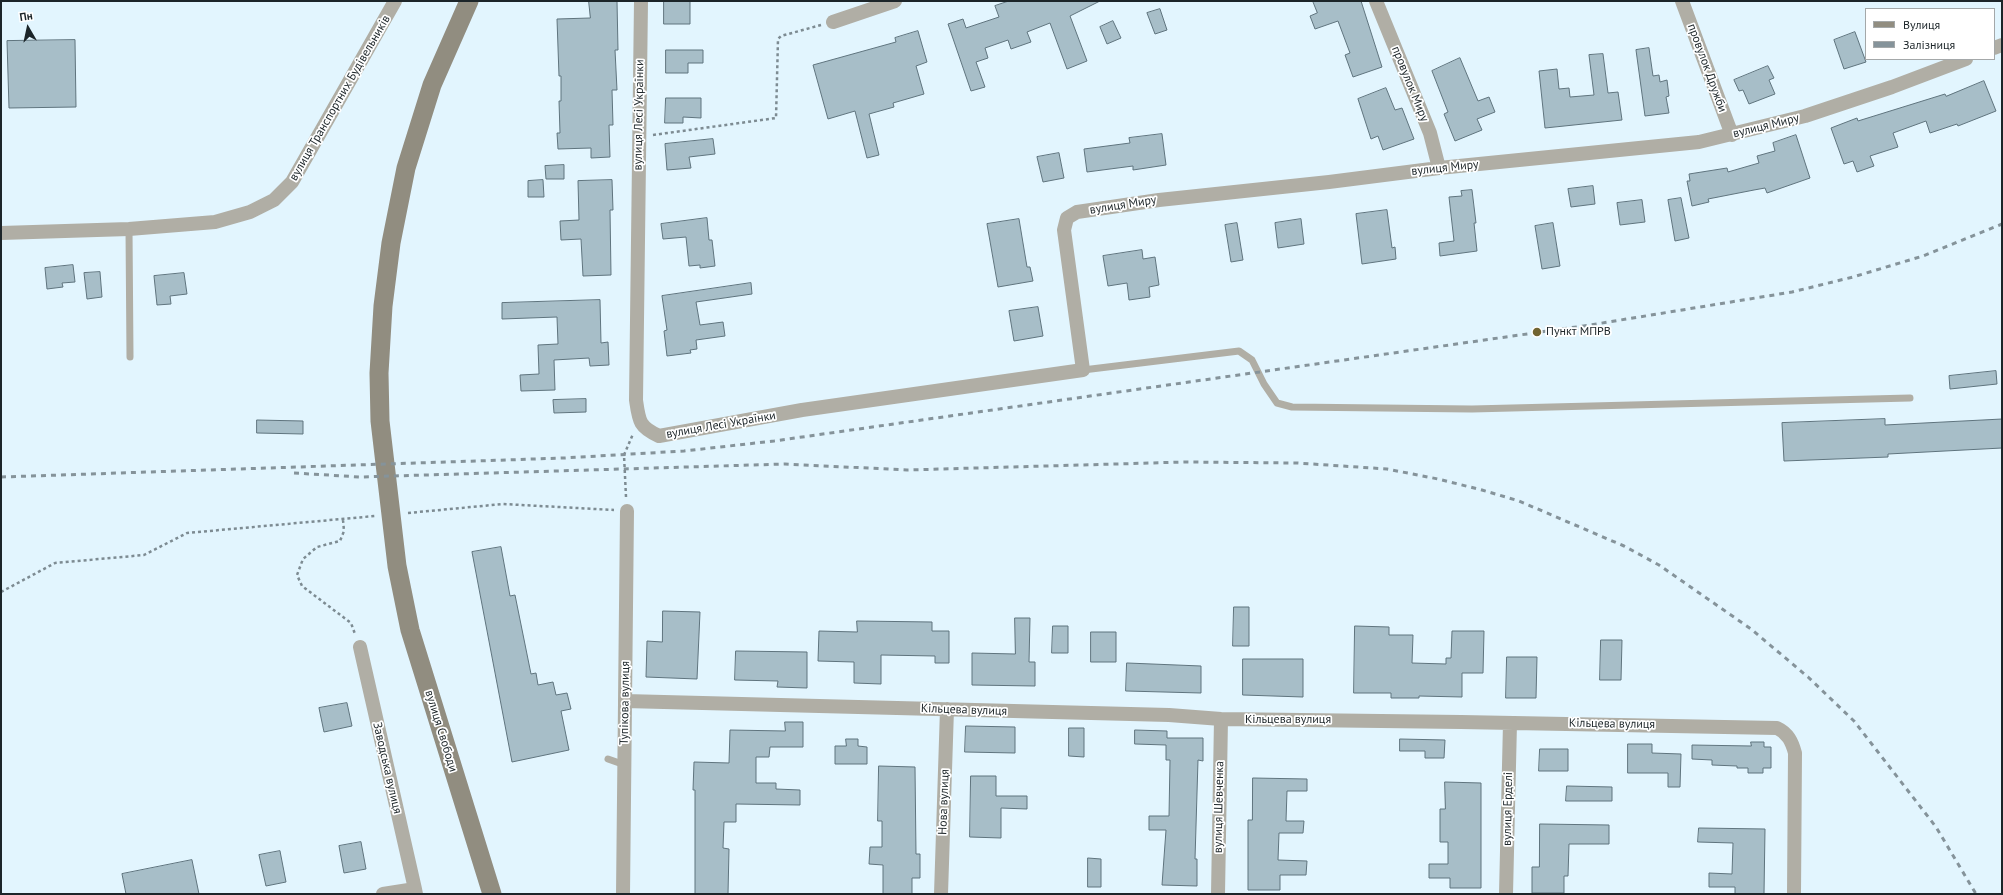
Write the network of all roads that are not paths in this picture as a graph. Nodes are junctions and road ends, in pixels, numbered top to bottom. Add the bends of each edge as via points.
1 (396, 1) edge
2 (469, 1) edge
3 (641, 1) edge
4 (895, 1) edge
5 (1376, 1) edge
6 (1682, 1) edge
7 (833, 22) road end
8 (1963, 60) edge
9 (1732, 135) junction
10 (1439, 168) junction
11 (129, 229) junction
12 (1, 233) edge
13 (130, 357) dead end
14 (1083, 370) junction
15 (1910, 398) dead end
16 (627, 511) road end
17 (360, 647) road end
18 (625, 701) junction
19 (947, 709) junction
20 (1221, 720) junction
21 (1510, 723) junction
22 (608, 759) dead end
23 (625, 765) junction
24 (416, 891) edge
25 (383, 894) edge
26 (492, 894) edge
27 (624, 894) edge
28 (941, 894) edge
29 (1218, 894) edge
30 (1506, 894) edge
31 (1794, 894) edge

1 - 11 street, вулиця Транспортних Будівельників via 292,182 274,200 250,212 215,222
2 - 26 main road, вулиця Свободи via 432,85 406,168 391,243 383,306 379,373 380,421 396,566 410,630
3 - 14 street, вулиця Лесі Українки via 636,400 639,420 645,430 659,436 802,410
4 - 7 street
5 - 10 street, провулок Миру via 1430,133
6 - 9 street, провулок Дружби
8 - 9 street, вулиця Миру via 1892,88 1805,116
9 - 10 street, вулиця Миру via 1699,142
10 - 14 street, вулиця Миру via 1159,200 1071,215 1064,230
11 - 12 street, вулиця Транспортних Будівельників
11 - 13 lane
14 - 15 lane via 1239,351 1252,360 1277,402 1292,406 1472,409
16 - 18 street, Тупікова вулиця
17 - 24 street, Заводська вулиця
18 - 19 street, Кільцева вулиця
18 - 23 street, Тупікова вулиця
19 - 20 street, Кільцева вулиця via 1162,715
19 - 28 street, Нова вулиця
20 - 21 street, Кільцева вулиця
20 - 29 street, вулиця Шевченка
21 - 30 street, вулиця Ерделі
21 - 31 street, Кільцева вулиця via 1758,727 1784,731 1792,741 1795,752
22 - 23 lane
23 - 27 street, Тупікова вулиця
24 - 25 street, Заводська вулиця

